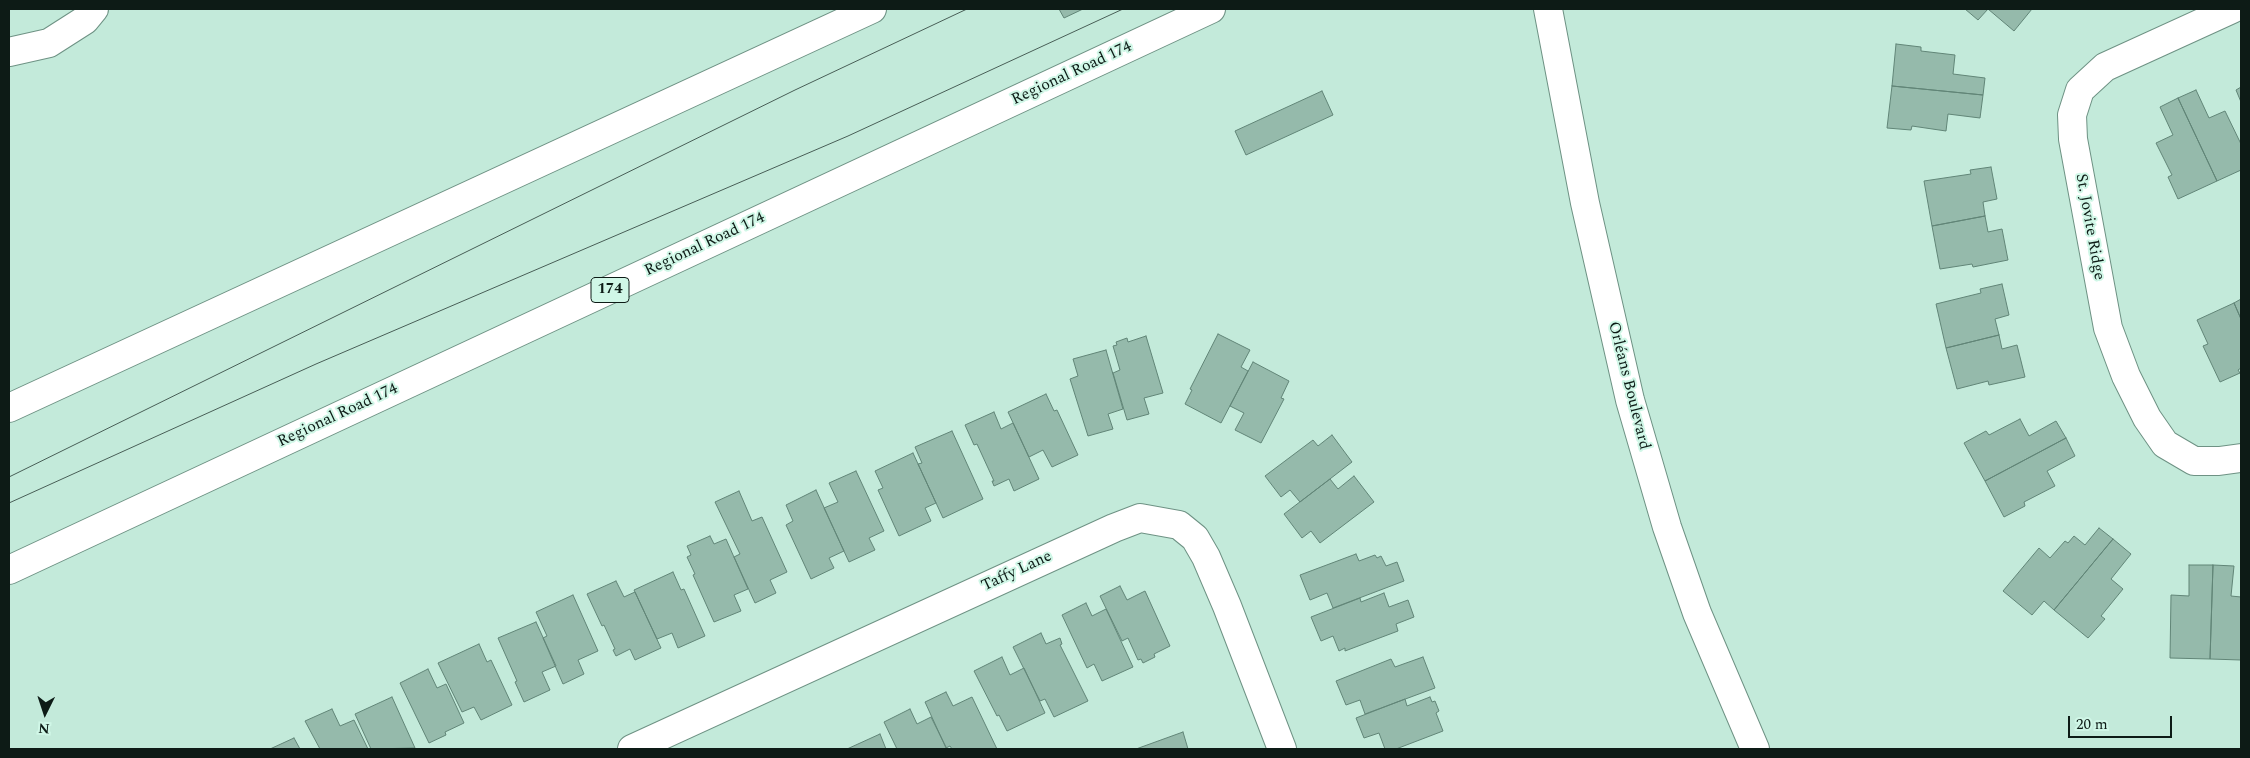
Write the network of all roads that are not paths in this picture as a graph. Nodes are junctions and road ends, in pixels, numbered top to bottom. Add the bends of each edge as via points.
1 (94, 9) edge
2 (872, 9) edge
3 (1211, 9) edge
4 (1548, 9) edge
5 (2232, 9) edge
6 (9, 52) edge
7 (9, 408) edge
8 (2241, 458) edge
9 (9, 570) edge
10 (632, 749) edge
11 (1282, 749) edge
12 (1755, 749) edge

1 - 6 main road via 85,20 50,43
2 - 7 main road
3 - 9 main road, Regional Road 174 / 174
4 - 12 main road, Orléans Boulevard via 1585,203 1630,400 1667,527 1697,613
5 - 8 main road, St. Jovite Ridge via 2105,67 2080,90 2072,115 2073,140 2108,328 2126,376 2147,418 2166,444 2194,461
10 - 11 main road, Taffy Lane via 1140,518 1179,524 1195,538 1224,598

